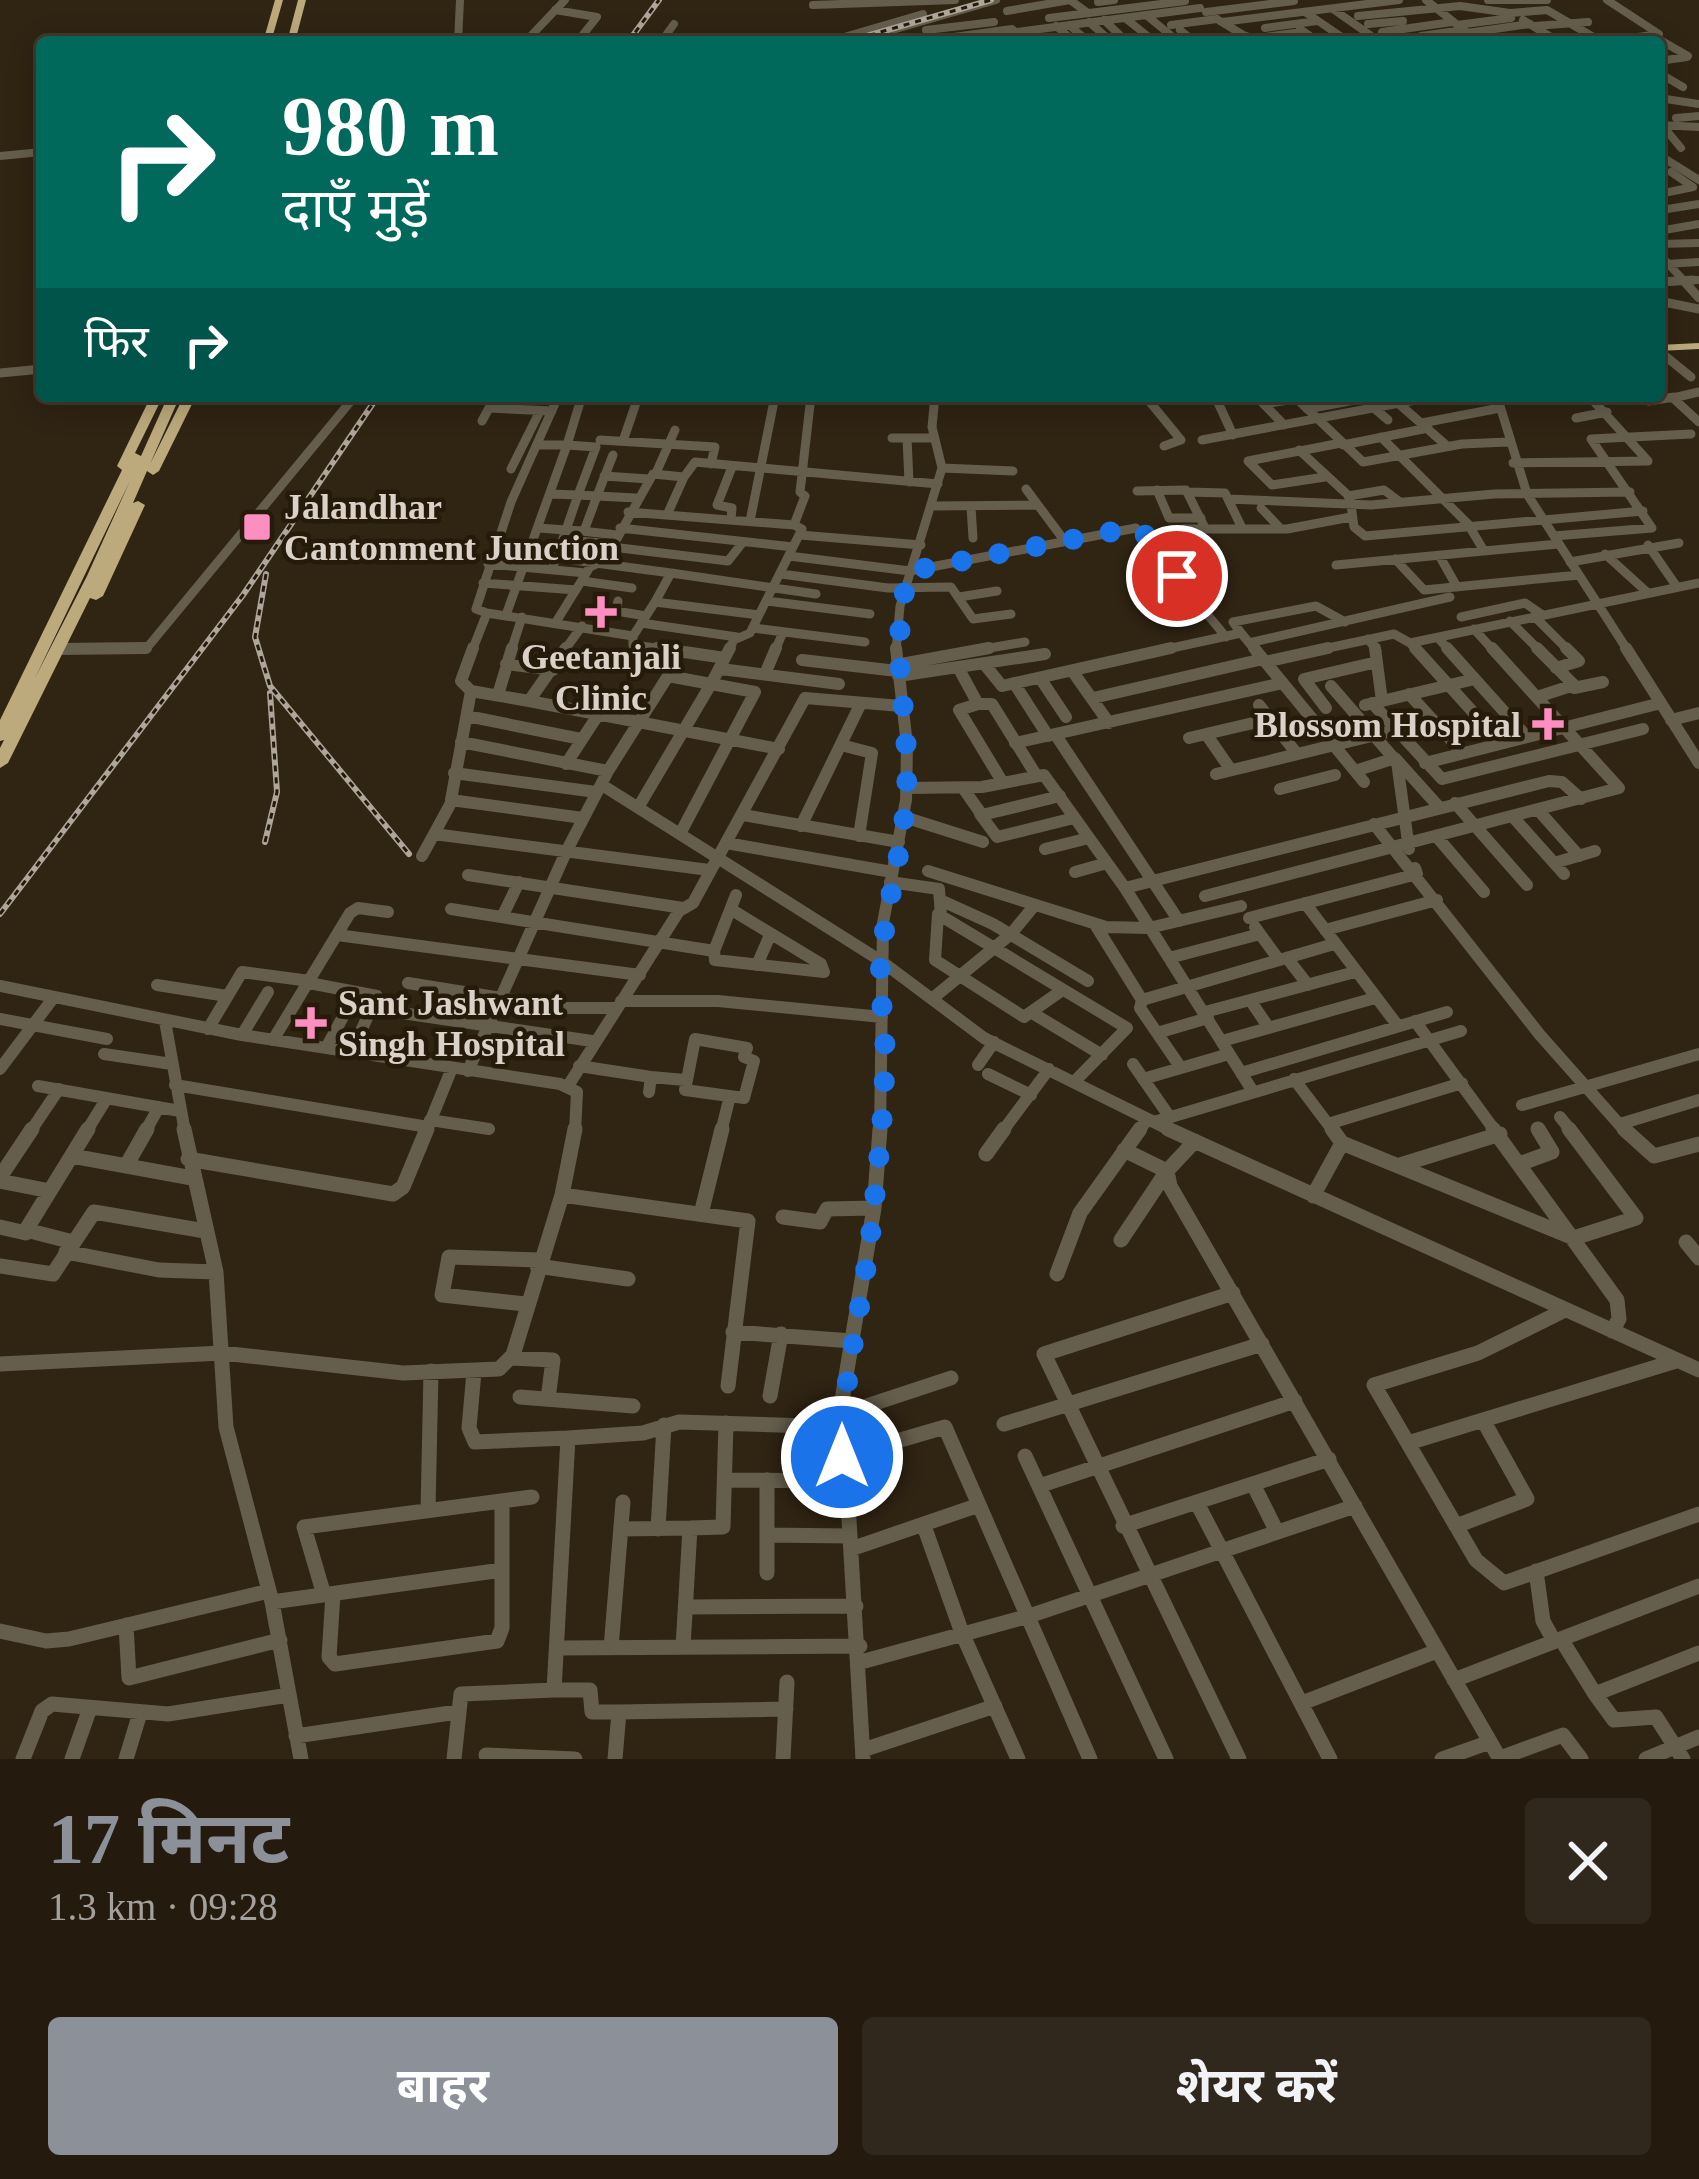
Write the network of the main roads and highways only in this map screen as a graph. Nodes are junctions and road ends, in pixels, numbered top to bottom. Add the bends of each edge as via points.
1 (284, 0) edge
2 (302, 0) edge
3 (277, 36) edge
4 (277, 36) edge
5 (278, 36) edge
6 (1699, 344) edge
7 (1665, 347) edge
8 (157, 402) edge
9 (158, 402) edge
10 (171, 402) edge
11 (187, 402) edge
12 (103, 540) junction
13 (88, 556) junction
14 (58, 648) junction
15 (1, 733) edge
16 (0, 763) edge

1 - 3 highway
1 - 4 highway
2 - 5 highway
6 - 7 highway
8 - 13 highway via 81,544
9 - 12 highway
10 - 12 highway
11 - 14 highway via 107,577 76,634
12 - 13 highway
12 - 14 highway
13 - 15 highway
14 - 16 highway

